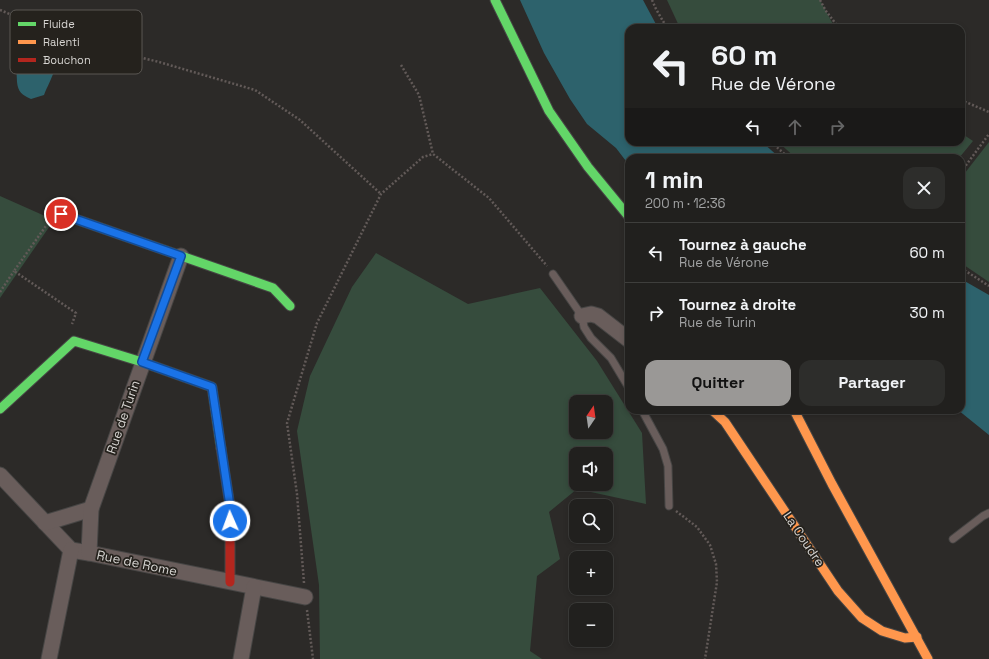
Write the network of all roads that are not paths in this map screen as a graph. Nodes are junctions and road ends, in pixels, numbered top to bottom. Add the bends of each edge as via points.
1 (495, 0) edge
2 (625, 212) edge
3 (61, 214) road end
4 (181, 256) junction
5 (553, 274) road end
6 (290, 306) dead end
7 (582, 316) junction
8 (625, 337) edge
9 (142, 362) junction
10 (625, 381) edge
11 (0, 409) edge
12 (644, 414) edge
13 (716, 414) edge
14 (796, 414) edge
15 (0, 475) edge
16 (669, 506) road end
17 (90, 509) junction
18 (989, 513) edge
19 (45, 523) junction
20 (953, 539) dead end
21 (71, 550) junction
22 (88, 553) junction
23 (230, 582) junction
24 (254, 587) junction
25 (305, 597) road end
26 (917, 636) junction
27 (49, 659) edge
28 (241, 659) edge
29 (928, 659) edge

1 - 2 street via 549,111 588,167
3 - 4 street
4 - 6 street via 273,288
4 - 9 street, Rue de Turin
5 - 7 lane
7 - 8 street via 598,316
7 - 10 lane via 584,327 591,338 611,358
9 - 11 street via 74,341
9 - 17 street, Rue de Turin
9 - 23 street via 212,387 230,506
12 - 16 lane via 663,449 668,466
13 - 26 street, La Coudre via 725,422 838,590 862,618 882,631 905,638
14 - 26 street
15 - 19 street
17 - 19 street
17 - 22 street, Rue de Turin
18 - 20 lane
19 - 21 street
21 - 22 street, Rue de Rome
21 - 27 street
22 - 23 street, Rue de Rome
23 - 24 street, Rue de Rome
24 - 25 street, Rue de Rome
24 - 28 street
26 - 29 street

